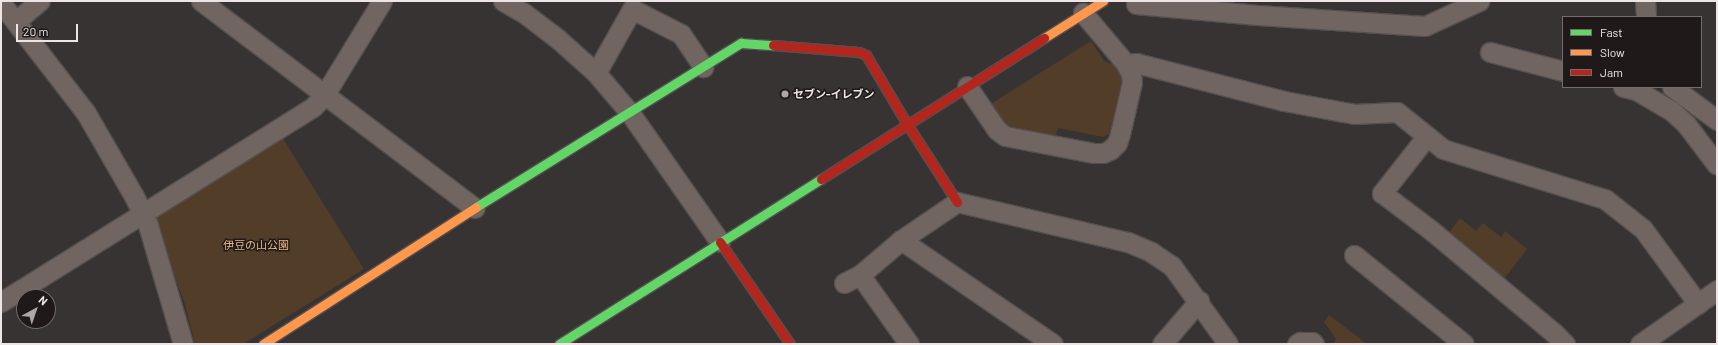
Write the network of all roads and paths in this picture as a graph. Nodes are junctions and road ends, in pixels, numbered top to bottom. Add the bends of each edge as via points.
1 (40, 1) edge
2 (201, 1) edge
3 (382, 1) edge
4 (503, 1) edge
5 (1103, 1) edge
6 (1479, 1) edge
7 (1645, 1) edge
8 (1, 3) edge
9 (1136, 4) dead end
10 (1083, 13) junction
11 (1646, 16) edge
12 (16, 20) junction
13 (1490, 52) dead end
14 (1126, 64) junction
15 (703, 67) junction
16 (1562, 71) edge
17 (596, 73) junction
18 (967, 86) junction
19 (1627, 88) edge
20 (1673, 88) edge
21 (326, 94) junction
22 (630, 113) junction
23 (1717, 120) edge
24 (907, 124) junction
25 (1427, 136) junction
26 (1717, 165) edge
27 (957, 202) junction
28 (475, 208) junction
29 (141, 214) junction
30 (901, 240) junction
31 (720, 242) junction
32 (1354, 255) dead end
33 (1717, 290) edge
34 (1199, 301) junction
35 (1, 302) edge
36 (1698, 304) junction
37 (183, 344) edge
38 (263, 344) edge
39 (559, 344) edge
40 (790, 344) edge
41 (908, 344) edge
42 (1053, 344) edge
43 (1162, 344) edge
44 (1228, 344) edge
45 (1297, 344) edge
46 (1314, 344) edge
47 (1464, 344) edge
48 (1565, 344) edge
49 (1640, 344) edge

1 - 12 street
2 - 21 street
3 - 21 street
4 - 17 street via 558,38
5 - 10 street
6 - 9 street via 1425,26
7 - 11 street
8 - 12 street
10 - 14 street
10 - 18 street
12 - 29 street via 86,113 134,196
13 - 16 street
14 - 18 street via 1132,82 1120,134 1117,143 1103,153 1005,136 997,130
14 - 25 street via 1136,63 1284,101 1354,114 1397,112
15 - 17 street via 681,34 632,9
15 - 22 street
15 - 24 street via 741,43 859,52 866,55
17 - 22 street
18 - 24 street
19 - 26 street via 1636,90 1672,112 1686,124
20 - 23 street
21 - 28 street
21 - 29 street via 313,107
22 - 28 street
22 - 31 street
24 - 27 street
24 - 31 street
25 - 36 street via 1443,149 1605,199 1643,229
25 - 48 street via 1382,193 1432,231
27 - 30 street
27 - 34 street via 1134,244 1172,266
28 - 38 street
29 - 35 street
29 - 37 street via 148,225
30 - 41 street via 852,279
30 - 42 street
31 - 39 street
31 - 40 street
32 - 47 street
33 - 36 street
34 - 43 street
34 - 44 street
36 - 49 street
45 - 46 street

